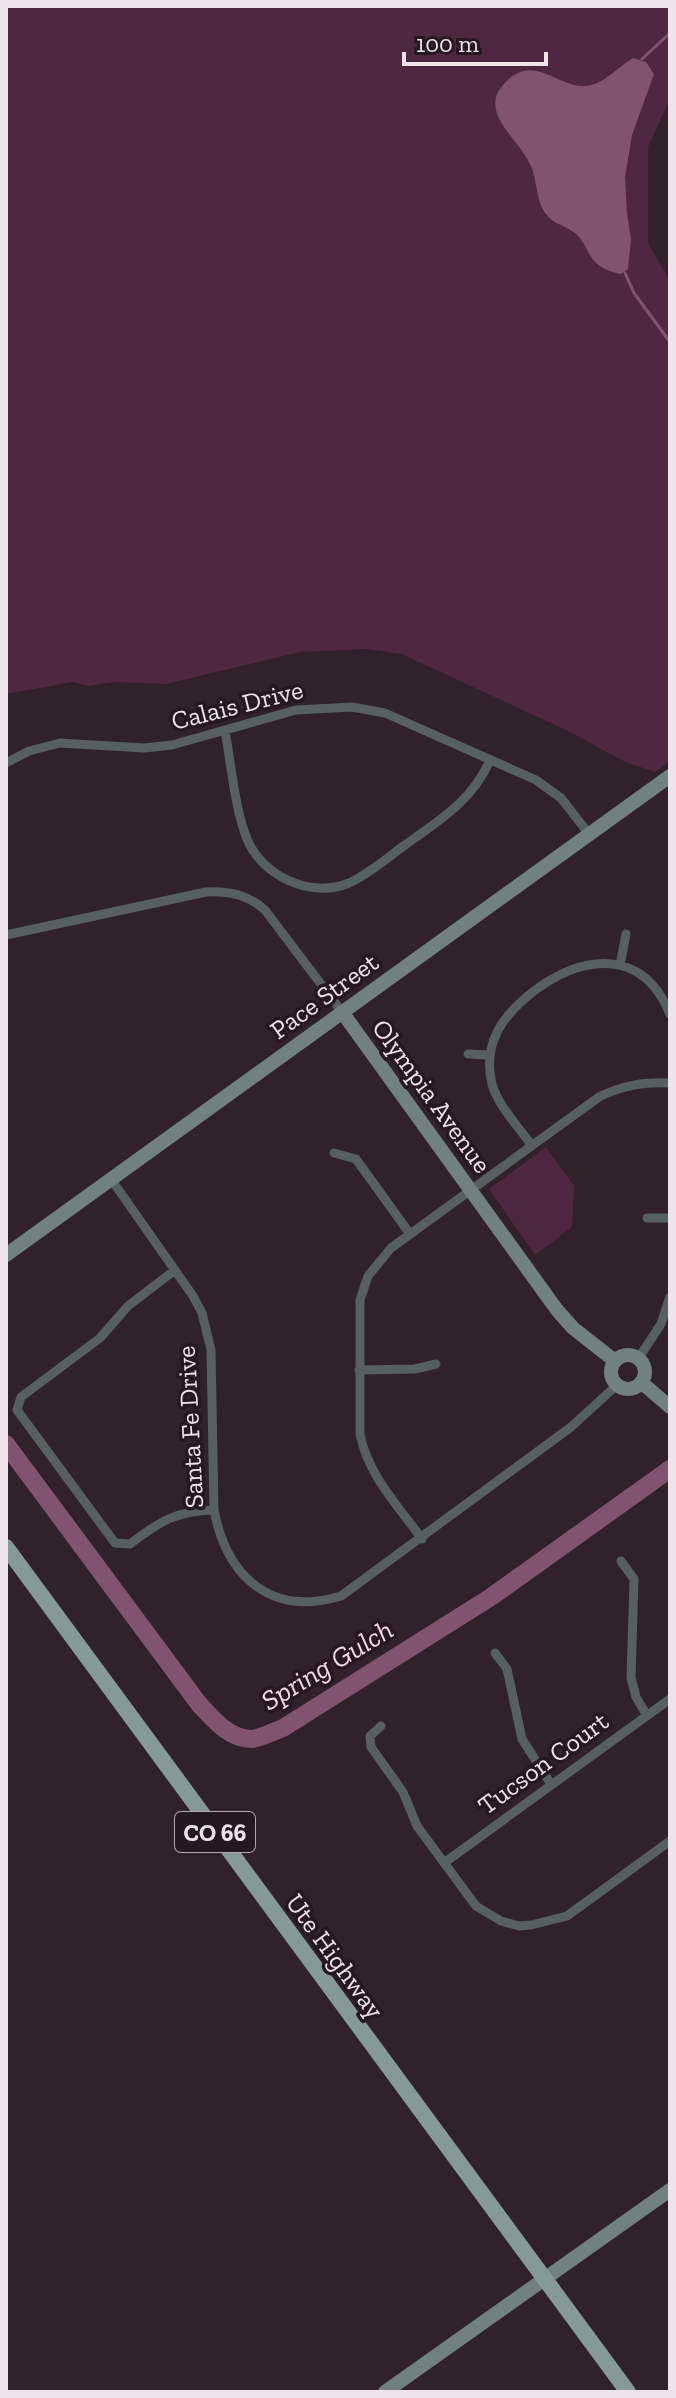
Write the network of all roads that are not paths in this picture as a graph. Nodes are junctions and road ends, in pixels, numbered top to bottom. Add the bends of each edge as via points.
1 (225, 731) junction
2 (490, 760) junction
3 (6, 763) edge
4 (670, 776) edge
5 (589, 834) junction
6 (626, 934) dead end
7 (6, 935) edge
8 (620, 965) junction
9 (342, 1012) junction
10 (670, 1014) edge
11 (468, 1054) dead end
12 (489, 1055) junction
13 (670, 1083) edge
14 (532, 1146) junction
15 (334, 1153) dead end
16 (111, 1179) junction
17 (471, 1191) junction
18 (647, 1218) dead end
19 (670, 1218) edge
20 (410, 1234) junction
21 (6, 1255) edge
22 (175, 1270) junction
23 (670, 1297) edge
24 (638, 1359) junction
25 (615, 1361) junction
26 (436, 1364) dead end
27 (359, 1370) junction
28 (641, 1382) junction
29 (617, 1385) junction
30 (670, 1407) edge
31 (214, 1510) junction
32 (422, 1539) junction
33 (6, 1547) edge
34 (621, 1561) dead end
35 (495, 1653) dead end
36 (670, 1699) edge
37 (646, 1714) junction
38 (381, 1726) dead end
39 (551, 1784) junction
40 (670, 1841) edge
41 (444, 1863) junction
42 (670, 2190) edge
43 (544, 2281) junction
44 (385, 2392) edge
45 (628, 2392) edge

1 - 2 street, Calais Drive via 296,710 352,707 385,713
1 - 2 street via 250,847 278,875 316,887 351,882 457,808
1 - 3 street, Calais Drive via 144,748 60,743
2 - 5 street, Calais Drive via 536,780 561,798
4 - 5 street, Pace Street
5 - 9 street, Pace Street
6 - 8 street
7 - 9 street, Olympia Avenue via 206,892 238,894 265,910
8 - 10 street via 651,985
8 - 12 street via 582,965 551,979 506,1016
9 - 16 street, Pace Street
9 - 17 street, Olympia Avenue
11 - 12 street
12 - 14 street via 495,1092
13 - 14 street via 616,1088
14 - 17 street
15 - 20 street via 356,1159
16 - 21 street, Pace Street
16 - 22 street, Santa Fe Drive
17 - 20 street
17 - 25 street, Olympia Avenue via 564,1319
18 - 19 street
20 - 27 street via 378,1261 363,1286
22 - 31 street, Santa Fe Drive via 202,1313 210,1342
22 - 31 street via 128,1306 100,1338 21,1397 17,1410 115,1543 130,1544 176,1514
23 - 24 street via 661,1324
24 - 25 street via 629,1355
24 - 28 street via 645,1372
25 - 29 street via 611,1371
26 - 27 street
27 - 32 street via 363,1448 375,1474
28 - 29 street via 629,1389
28 - 30 street
29 - 32 street, Santa Fe Drive via 571,1427
31 - 32 street, Santa Fe Drive via 219,1534 253,1585 266,1594 306,1604 341,1596
33 - 43 main road, Ute Highway / CO 66
34 - 37 street via 634,1579 631,1678
35 - 39 street via 507,1669 522,1739
36 - 37 street, Tucson Court
37 - 39 street, Tucson Court
38 - 41 street via 370,1736 371,1747
39 - 41 street, Tucson Court
40 - 41 street via 567,1916 531,1925 485,1914
42 - 43 street
43 - 44 street
43 - 45 main road, Ute Highway / CO 66

